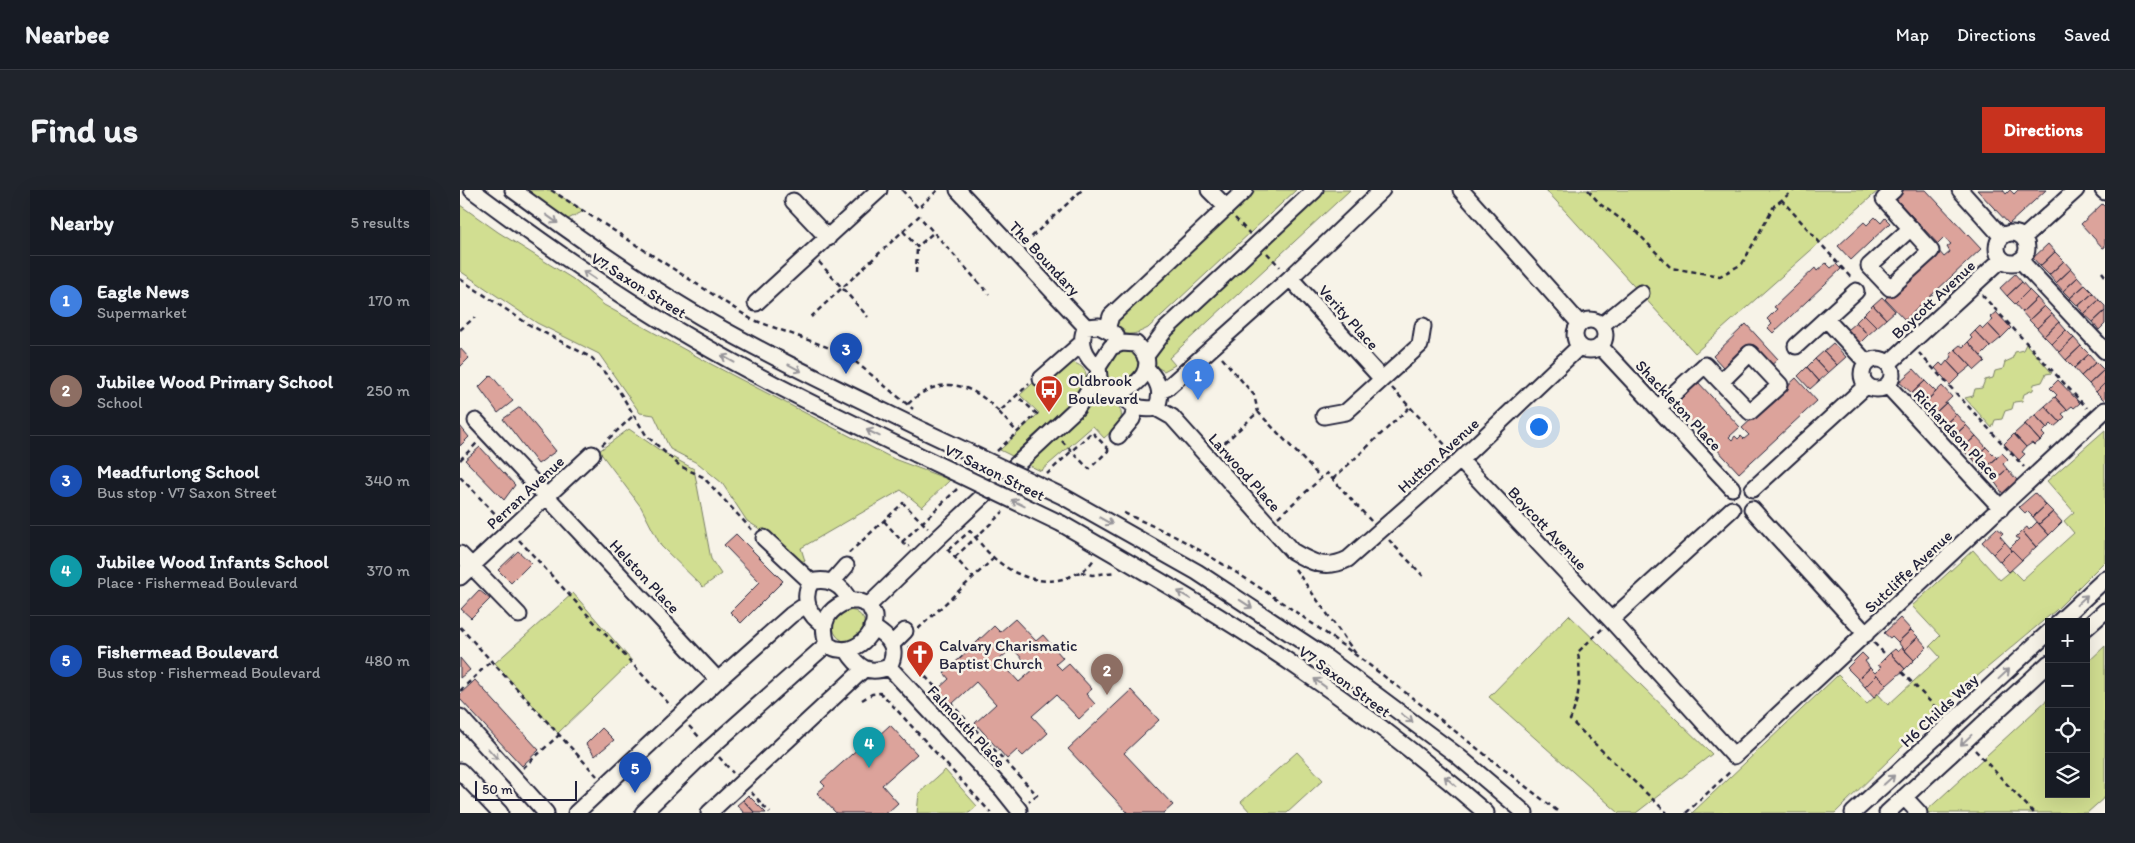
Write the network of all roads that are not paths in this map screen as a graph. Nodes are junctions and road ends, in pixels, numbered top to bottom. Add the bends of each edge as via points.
1 (472, 190) edge
2 (512, 190) edge
3 (879, 190) edge
4 (958, 190) edge
5 (1209, 190) edge
6 (1245, 190) edge
7 (1315, 190) edge
8 (1382, 190) edge
9 (1461, 190) edge
10 (1894, 190) edge
11 (1960, 190) edge
12 (2076, 190) edge
13 (792, 201) dead end
14 (1226, 207) junction
15 (1911, 228) dead end
16 (2002, 237) junction
17 (828, 238) junction
18 (2023, 238) junction
19 (2002, 259) junction
20 (2020, 260) junction
21 (1290, 278) junction
22 (1856, 291) road end
23 (1641, 293) dead end
24 (756, 303) dead end
25 (1826, 319) junction
26 (1580, 324) junction
27 (1602, 325) junction
28 (1423, 326) dead end
29 (1086, 327) junction
30 (1107, 329) junction
31 (1166, 329) junction
32 (1082, 343) junction
33 (1129, 344) junction
34 (1580, 346) junction
35 (1600, 346) junction
36 (1796, 346) dead end
37 (2105, 351) edge
38 (1146, 363) junction
39 (1867, 363) junction
40 (1888, 364) junction
41 (1098, 372) junction
42 (1040, 379) road end
43 (1382, 379) junction
44 (1721, 382) dead end
45 (1887, 384) junction
46 (1867, 385) junction
47 (1160, 391) junction
48 (1112, 393) junction
49 (1078, 408) junction
50 (1136, 408) junction
51 (1156, 408) junction
52 (1658, 408) junction
53 (2101, 414) edge
54 (1324, 416) dead end
55 (476, 421) dead end
56 (1118, 436) road end
57 (592, 454) road end
58 (1460, 460) junction
59 (1732, 488) junction
60 (1753, 489) junction
61 (547, 496) junction
62 (2001, 508) junction
63 (1732, 509) junction
64 (1752, 509) junction
65 (764, 538) road end
66 (460, 554) edge
67 (1308, 560) joint
68 (844, 563) road end
69 (472, 565) junction
70 (460, 577) edge
71 (2105, 579) edge
72 (811, 582) junction
73 (832, 582) junction
74 (849, 602) junction
75 (807, 604) junction
76 (869, 605) junction
77 (2105, 611) edge
78 (519, 616) dead end
79 (2064, 618) edge
80 (1611, 620) junction
81 (824, 624) junction
82 (2090, 624) edge
83 (872, 627) junction
84 (1866, 634) junction
85 (911, 635) road end
86 (2045, 636) edge
87 (827, 644) junction
88 (892, 644) junction
89 (847, 650) junction
90 (888, 667) junction
91 (2045, 667) edge
92 (864, 668) junction
93 (718, 680) junction
94 (460, 717) edge
95 (1734, 756) joint
96 (460, 771) edge
97 (1904, 797) junction
98 (1020, 810) road end
99 (500, 813) edge
100 (546, 813) edge
101 (576, 813) edge
102 (643, 813) edge
103 (709, 813) edge
104 (1486, 813) edge
105 (1525, 813) edge
106 (1853, 813) edge
107 (1886, 813) edge
108 (1919, 813) edge

104 -> 1 street, V7 Saxon Street, bridge via 1442,775 1304,672 1185,595 1062,524 795,396 695,341 622,297
2 -> 105 street, V7 Saxon Street, bridge via 567,230 701,317 806,374 1064,497 1197,572 1320,653 1458,756
3 - 17 street
4 - 29 street, The Boundary
5 - 14 street
6 - 14 street
7 - 31 street
8 - 21 street
9 - 26 street
10 - 15 street via 1884,198
11 - 16 street
12 - 18 street
13 - 17 street
14 - 30 street via 1111,316
16 - 18 street via 2012,233
16 - 19 street via 1997,248
17 - 24 street
18 - 20 street via 2026,250
19 - 20 street via 2011,263
19 - 40 street, Boycott Avenue
20 - 37 street
21 - 43 street, Verity Place
21 - 47 street
22 - 25 street
23 - 27 street
25 - 36 street
25 - 39 street
26 - 27 street via 1591,320
26 - 34 street via 1576,335
27 - 35 street via 1605,337
28 - 43 street via 1420,345
29 - 30 street
29 - 32 street
30 - 33 street
31 - 33 street
31 - 38 street
32 - 41 street
32 - 42 street
33 - 38 street
33 - 41 street via 1111,348
34 - 35 street via 1591,350
34 - 58 street, Hutton Avenue
35 - 52 street, Shackleton Place
38 - 47 street
38 - 48 street via 1140,380 1132,387
39 - 40 street via 1876,359
39 - 46 street via 1862,374
40 - 45 street via 1892,376
41 - 48 street via 1100,387
41 - 49 street
43 - 54 street via 1346,412
44 - 52 street via 1705,365
45 - 46 street via 1877,388
45 - 62 street, Richardson Place
46 - 60 street
47 - 51 street
48 - 49 street
48 - 50 street
49 - 76 street via 977,501 933,533
50 - 51 street
50 - 56 street via 1132,419
51 - 67 street, Larwood Place via 1172,417 1292,551
52 - 59 street, Shackleton Place
53 - 62 street, Sutcliffe Avenue
55 - 61 street, Helston Place
57 - 61 street, Perran Avenue
58 - 67 street, Hutton Avenue via 1348,559 1336,565
58 - 80 street, Boycott Avenue
59 - 60 street via 1743,484
59 - 63 street via 1728,499
60 - 64 street via 1757,499
61 - 69 street, Perran Avenue
61 - 93 street, Helston Place
62 - 84 street, Sutcliffe Avenue
63 - 64 street via 1742,514
63 - 80 street
64 - 84 street
65 - 72 street
66 - 69 street
68 - 73 street
69 - 70 street, Perran Avenue
69 - 78 street
79 -> 71 street
72 - 73 street via 820,579
72 - 75 street via 805,592
73 - 74 street via 846,592
74 - 76 street
74 - 81 street via 838,605
75 - 81 street via 816,620
75 - 93 street
76 - 83 street via 874,615
77 - 82 street
80 - 95 street, Boycott Avenue
81 - 87 street
83 - 88 street via 882,632
83 - 89 street via 860,645
84 - 95 street, Sutcliffe Avenue
85 - 88 street
106 -> 86 street, H6 Childs Way, bridge
87 - 89 street
87 - 102 street via 710,748
88 - 90 street via 894,656
89 - 92 street
90 - 92 street via 876,672
90 - 98 street, Falmouth Place
91 -> 97 street, bridge
92 - 103 street
93 - 101 street
94 -> 100 street
96 - 99 street
97 - 107 street
97 - 108 street

